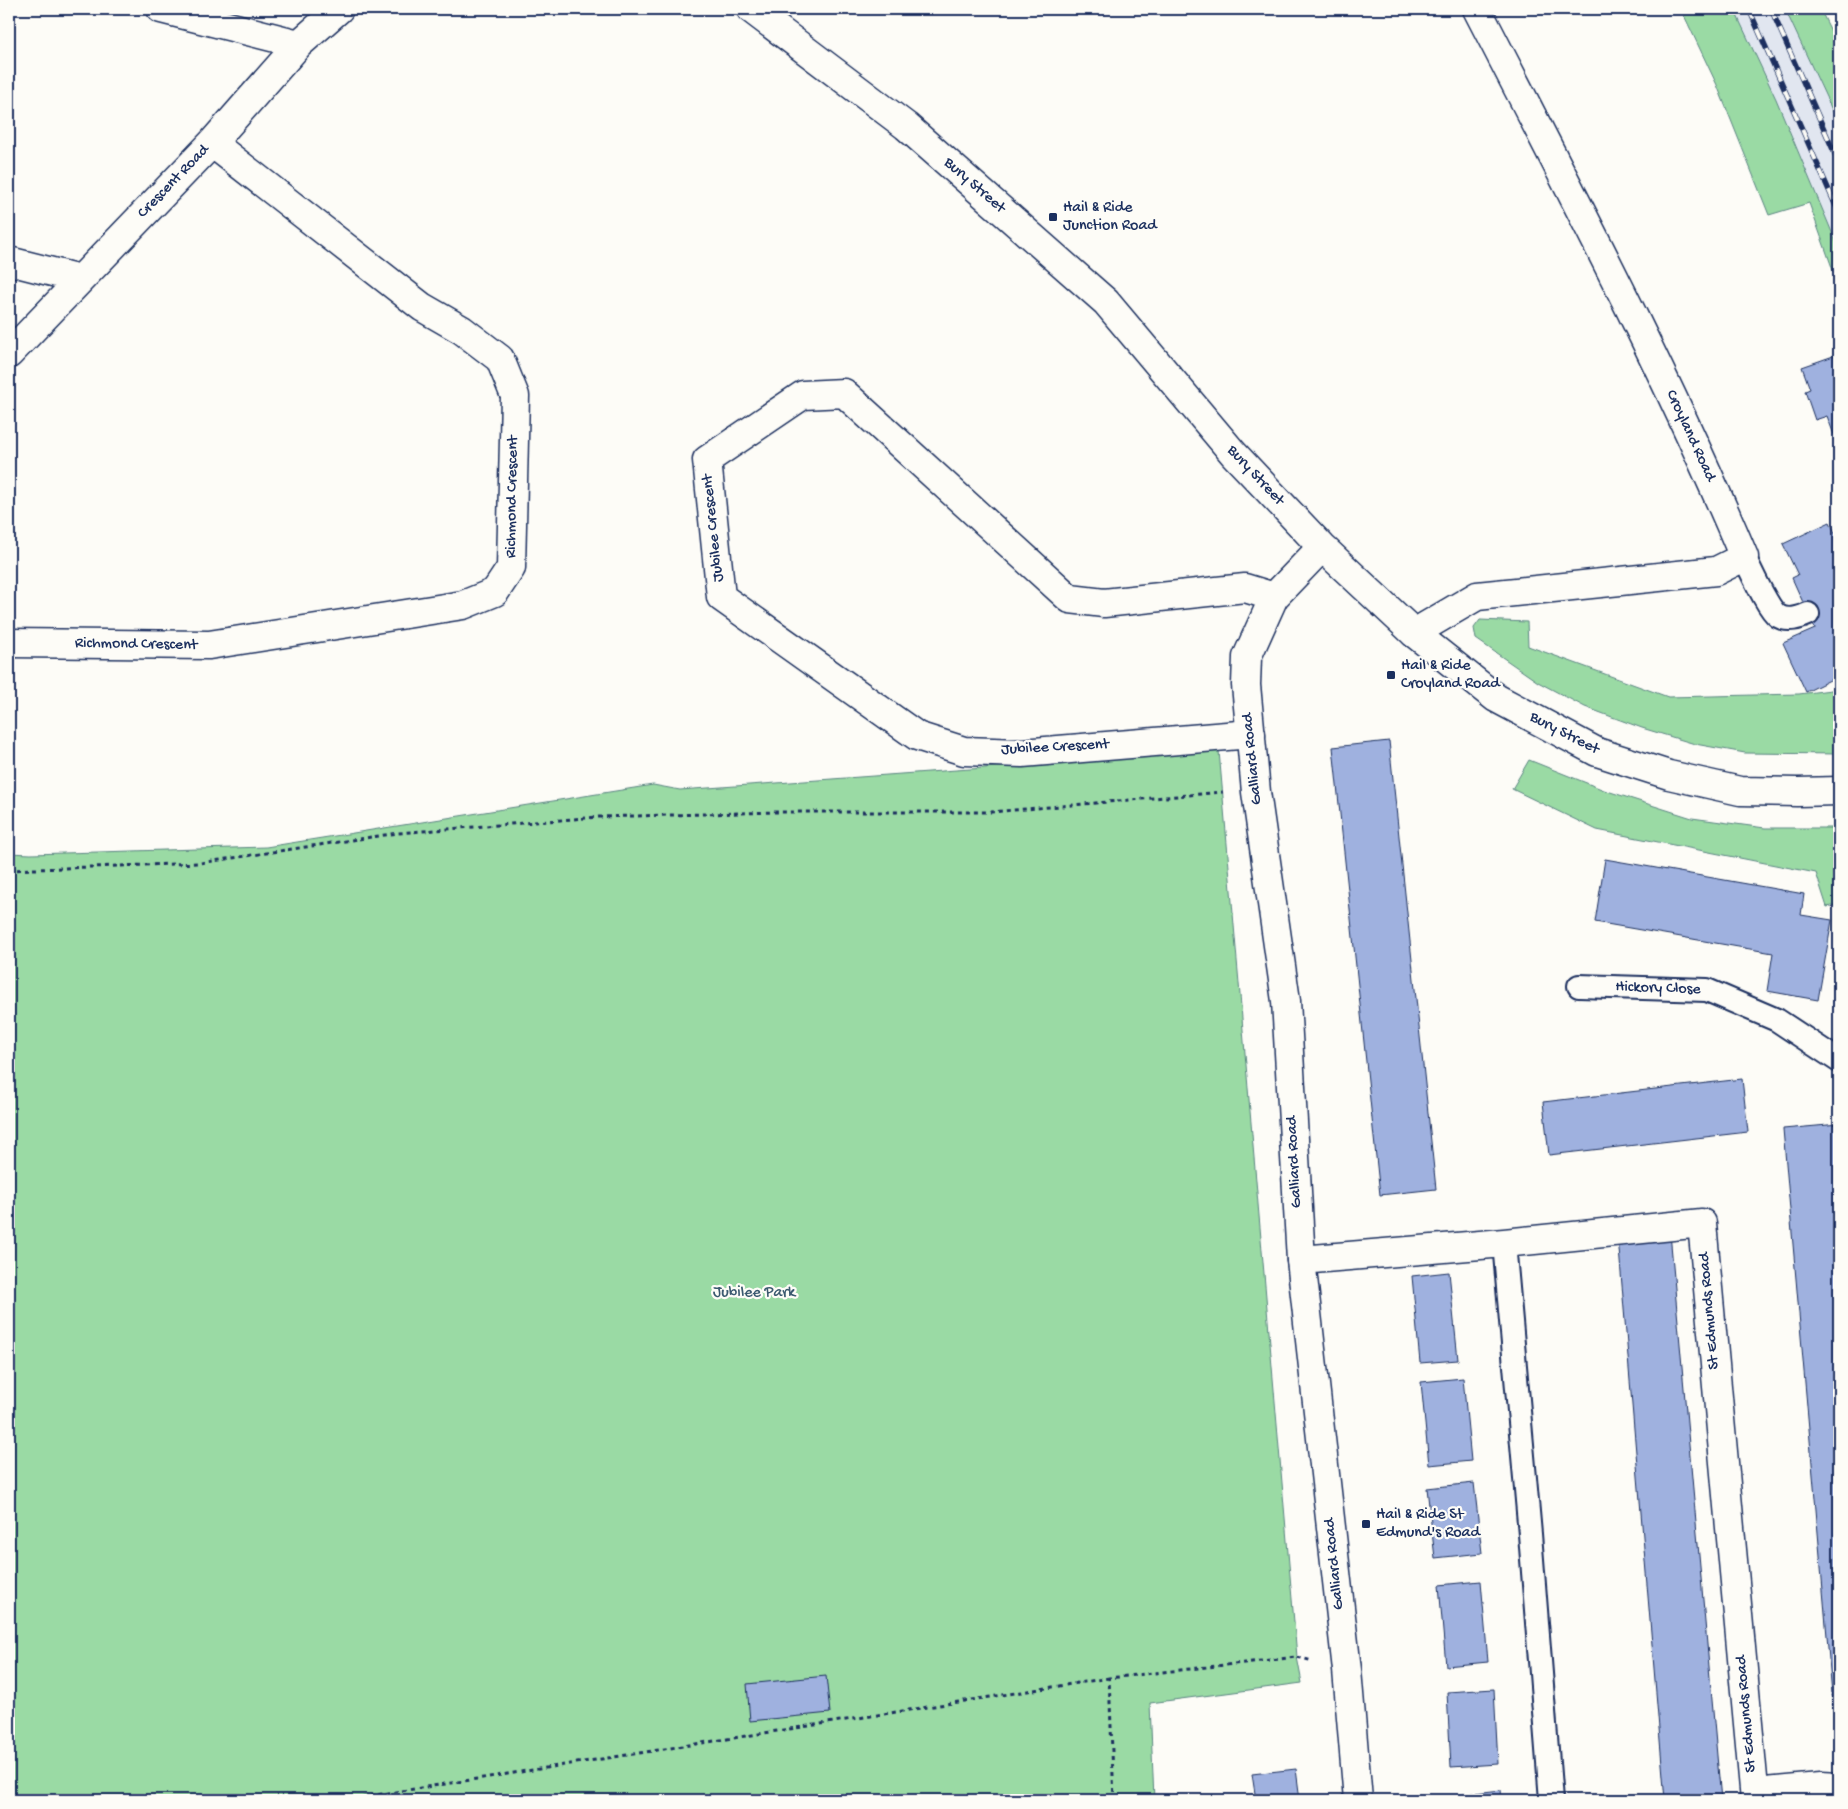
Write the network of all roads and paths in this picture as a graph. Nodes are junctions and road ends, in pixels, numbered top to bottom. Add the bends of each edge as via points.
1 (161, 9) edge
2 (338, 9) edge
3 (751, 9) edge
4 (1477, 9) edge
5 (299, 44) junction
6 (212, 143) junction
7 (9, 261) edge
8 (80, 279) junction
9 (9, 354) edge
10 (1322, 547) junction
11 (1744, 557) junction
12 (1274, 597) junction
13 (1808, 614) dead end
14 (1414, 634) junction
15 (9, 643) edge
16 (1251, 734) junction
17 (1839, 791) edge
18 (1256, 792) junction
19 (9, 870) edge
20 (1579, 986) dead end
21 (1839, 1061) edge
22 (1504, 1243) junction
23 (1301, 1260) junction
24 (1347, 1670) junction
25 (1109, 1678) junction
26 (1839, 1788) edge
27 (1755, 1797) edge
28 (369, 1798) edge
29 (355, 1800) edge
30 (1114, 1800) edge
31 (1358, 1800) edge
32 (1551, 1800) edge

1 - 5 street
2 - 5 street, Crescent Road
3 - 10 street, Bury Street via 906,126 1106,302 1233,453
4 - 11 street, Croyland Road via 1632,311
5 - 6 street, Crescent Road
6 - 8 street, Crescent Road
6 - 15 street, Richmond Crescent via 422,307 462,330 500,359 515,396 511,568 495,592 463,605 209,645
7 - 8 street
8 - 9 street, Crescent Road
10 - 12 street, Galliard Road
10 - 14 street, Bury Street
11 - 13 lane via 1777,616 1788,620
11 - 14 street via 1716,571 1477,596
12 - 16 street, Galliard Road via 1248,657 1246,685
12 - 16 street, Jubilee Crescent via 1245,588 1104,603 1070,599 844,393 803,395 707,460 721,596 917,736 964,751 1022,753
14 - 17 street, Bury Street via 1496,698 1597,752 1669,775 1740,791
16 - 18 street, Galliard Road
18 - 19 path via 1222,792 991,812 777,812 598,817 398,833 200,863
18 - 23 street, Galliard Road via 1286,1001
20 - 21 lane, Hickory Close via 1708,990 1777,1020
22 - 23 street, St Edmunds Road
22 - 27 street, St Edmunds Road via 1702,1223
22 - 32 lane
23 - 24 street, Galliard Road
24 - 25 path via 1297,1657
24 - 31 street, Galliard Road
25 - 28 path
25 - 30 path
26 - 27 street via 1820,1787
28 - 29 path

